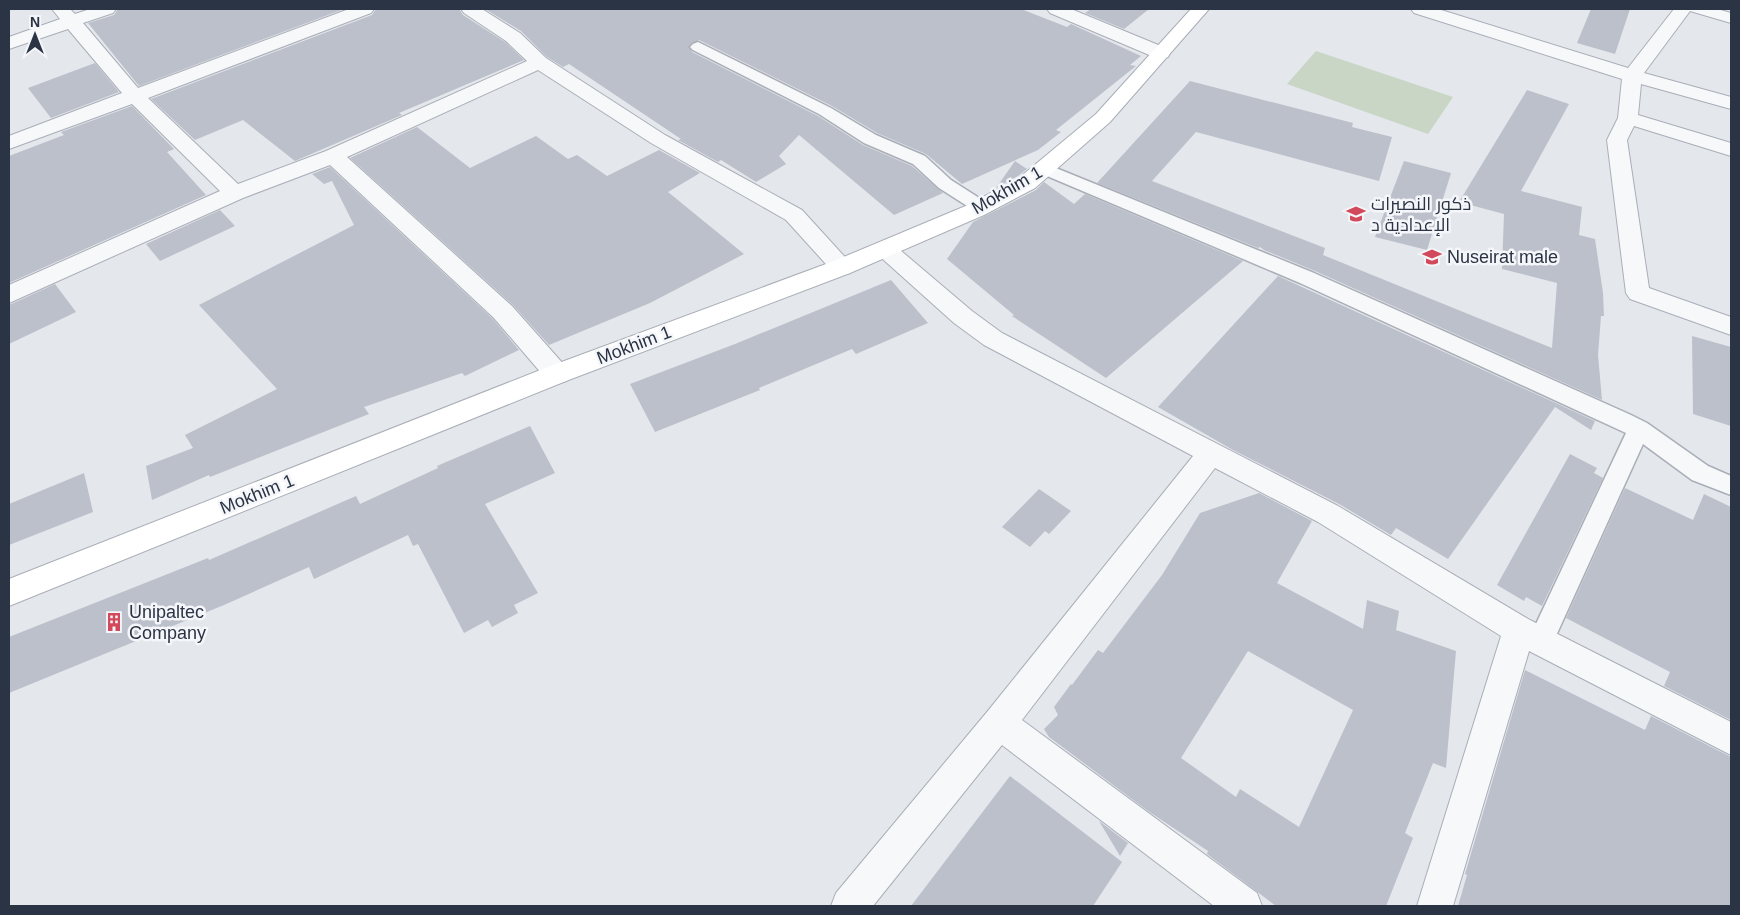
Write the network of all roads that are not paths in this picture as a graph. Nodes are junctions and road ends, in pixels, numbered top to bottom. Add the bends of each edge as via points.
1 (107, 9) edge
2 (365, 9) edge
3 (470, 9) edge
4 (1056, 9) edge
5 (1200, 9) edge
6 (1420, 9) edge
7 (1682, 9) edge
8 (1698, 9) edge
9 (66, 15) edge
10 (1731, 18) edge
11 (9, 42) edge
12 (698, 47) dead end
13 (1161, 53) junction
14 (539, 62) junction
15 (1632, 76) junction
16 (135, 96) junction
17 (1731, 103) edge
18 (1628, 118) junction
19 (9, 143) edge
20 (1731, 150) edge
21 (333, 156) junction
22 (1046, 169) junction
23 (235, 193) junction
24 (981, 207) junction
25 (885, 249) junction
26 (842, 267) junction
27 (9, 294) edge
28 (1731, 326) edge
29 (557, 374) junction
30 (1638, 429) junction
31 (1210, 454) junction
32 (1731, 486) edge
33 (9, 593) edge
34 (1530, 636) junction
35 (999, 723) junction
36 (1731, 739) edge
37 (849, 906) edge
38 (1244, 906) edge
39 (1435, 906) edge

1 - 9 street
2 - 16 street
3 - 14 street via 512,37
4 - 13 street
5 - 13 street, Mokhim 1
6 - 15 street
7 - 15 street
8 - 10 street
9 - 11 street
9 - 16 street
12 - 24 lane via 825,111 870,139 919,160 945,184
13 - 22 street, Mokhim 1 via 1103,118
14 - 21 street
14 - 26 street via 658,139 794,215
15 - 17 street
15 - 18 street
16 - 19 street
16 - 23 street
18 - 20 street
18 - 28 street via 1617,140 1638,293
21 - 23 street
21 - 29 street via 503,312
22 - 24 street, Mokhim 1
22 - 30 lane via 1307,278
23 - 27 street
24 - 25 street, Mokhim 1
25 - 26 street, Mokhim 1
25 - 31 street via 992,339
26 - 29 street, Mokhim 1
29 - 33 street, Mokhim 1
30 - 32 lane via 1700,473
30 - 34 lane
31 - 34 street via 1328,514
31 - 35 street
34 - 36 street
34 - 39 street
35 - 37 street
35 - 38 street

